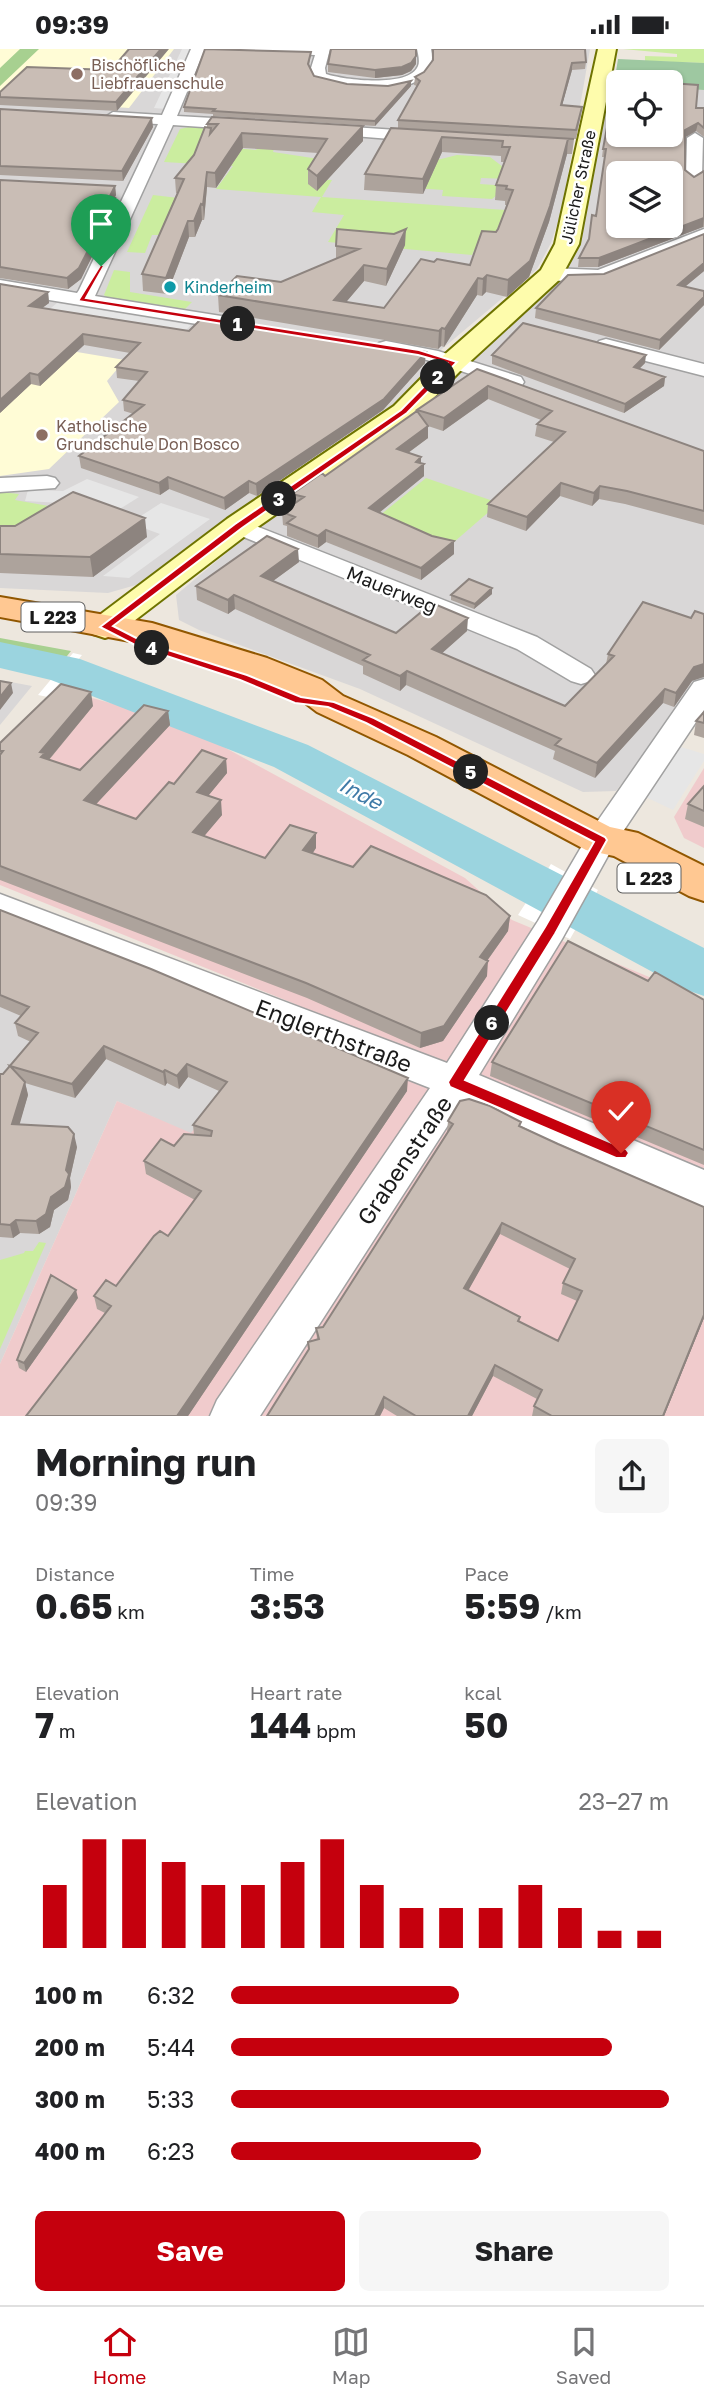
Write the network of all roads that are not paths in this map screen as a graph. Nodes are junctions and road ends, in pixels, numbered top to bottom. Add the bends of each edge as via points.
1 (198, 49) edge
2 (209, 49) edge
3 (425, 49) edge
4 (607, 49) edge
5 (323, 50) edge
6 (102, 116) edge
7 (170, 120) junction
8 (267, 127) edge
9 (309, 129) edge
10 (444, 138) edge
11 (695, 138) edge
12 (693, 178) edge
13 (704, 234) edge
14 (551, 274) junction
15 (0, 286) edge
16 (81, 300) junction
17 (503, 319) junction
18 (530, 325) edge
19 (258, 327) edge
20 (583, 339) edge
21 (362, 344) edge
22 (453, 362) junction
23 (704, 369) edge
24 (537, 391) edge
25 (47, 483) dead end
26 (0, 485) edge
27 (238, 526) junction
28 (0, 607) edge
29 (105, 627) junction
30 (582, 675) dead end
31 (704, 688) edge
32 (601, 840) junction
33 (704, 885) edge
34 (0, 906) edge
35 (704, 907) edge
36 (456, 1082) junction
37 (704, 1189) edge
38 (233, 1416) edge

1 - 7 street
2 - 5 street
3 - 5 street via 425,67 407,82 382,84 325,79 318,68
4 - 14 street, Jülicher Straße via 579,147 567,244
6 - 7 street
7 - 8 street
7 - 16 street via 132,188
9 - 10 street
11 - 12 street
13 - 14 street via 602,275
14 - 17 street, Jülicher Straße
15 - 16 street
16 - 19 street
17 - 18 street
17 - 22 street, Jülicher Straße
20 - 23 street
21 - 22 street
22 - 24 street
22 - 27 street, Jülicher Straße via 404,412
25 - 26 street
27 - 29 street, Jülicher Straße
27 - 30 street, Mauerweg via 527,643
28 - 29 main road, L 223
29 - 32 main road, L 223 via 142,645 299,700 330,704 412,741
31 - 32 street, Grabenstraße
32 - 33 main road, L 223 via 623,843
32 - 35 main road, L 223 via 613,857
32 - 36 street, Grabenstraße
34 - 36 street, Englerthstraße
36 - 37 street, Englerthstraße
36 - 38 street, Grabenstraße

